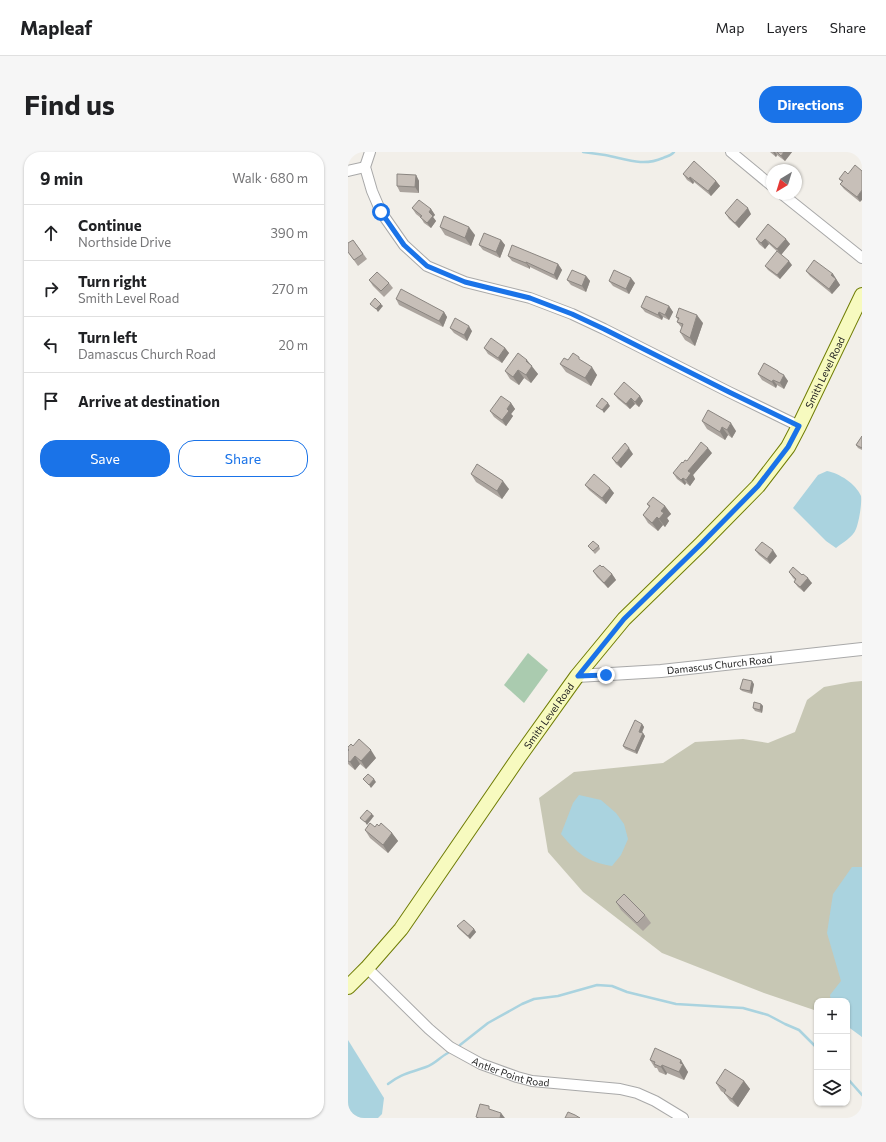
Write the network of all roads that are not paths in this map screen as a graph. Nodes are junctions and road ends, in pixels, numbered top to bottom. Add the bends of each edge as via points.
1 (370, 152) edge
2 (731, 152) edge
3 (365, 167) junction
4 (348, 171) edge
5 (766, 181) edge
6 (790, 200) edge
7 (862, 258) edge
8 (862, 295) edge
9 (799, 426) junction
10 (862, 650) edge
11 (578, 676) junction
12 (367, 968) junction
13 (348, 987) edge
14 (683, 1118) edge

1 - 3 street
2 - 5 street
3 - 4 street
3 - 9 street via 381,212 404,245 427,266 465,282 530,298 572,314
6 - 7 street
8 - 9 main road, Smith Level Road
9 - 11 main road, Smith Level Road via 788,447 758,486 624,619
10 - 11 street, Damascus Church Road via 661,671
11 - 12 main road, Smith Level Road via 405,923
12 - 13 main road, Smith Level Road
12 - 14 street, Antler Point Road via 450,1047 481,1064 532,1081 620,1089 637,1093

